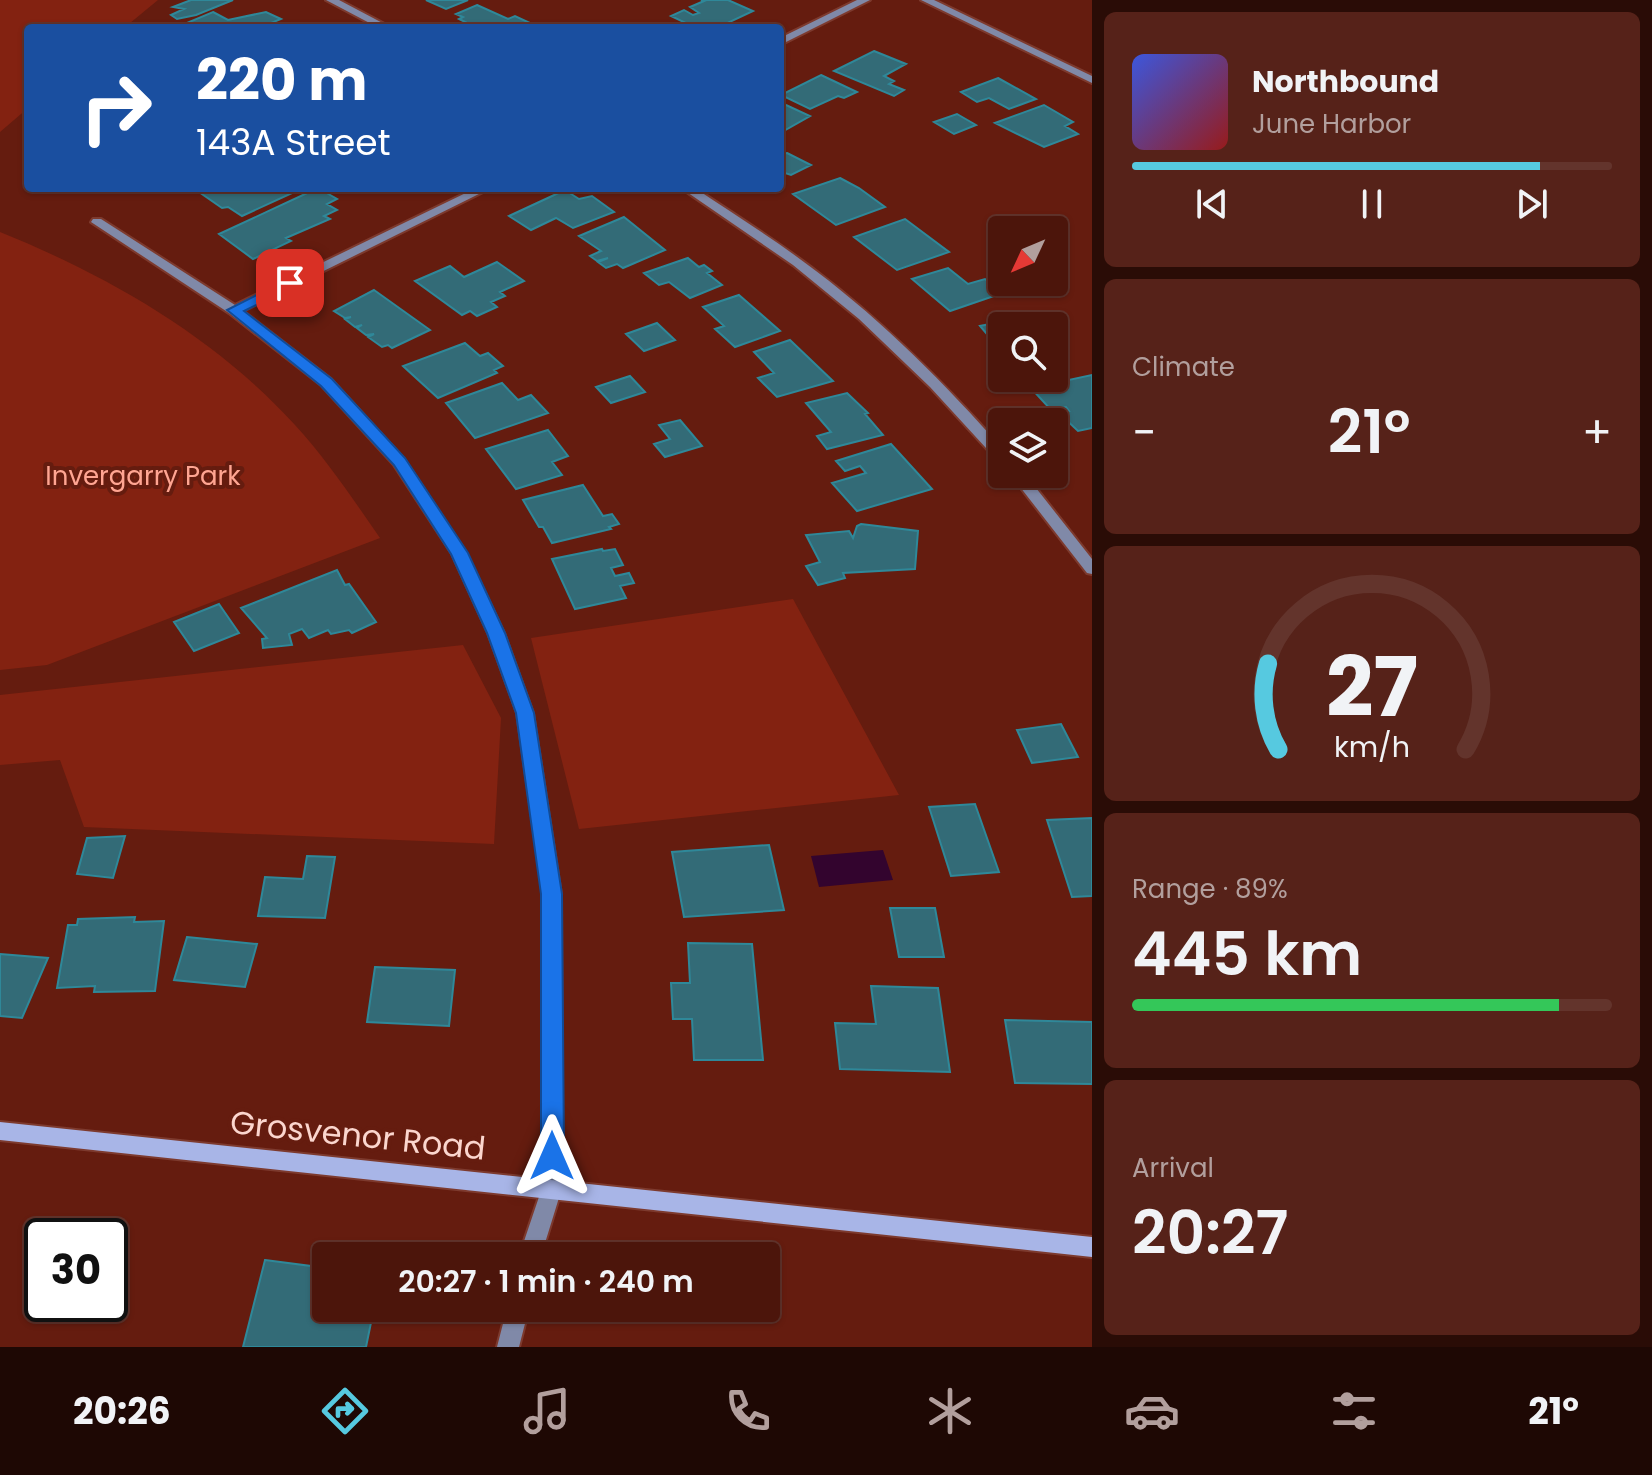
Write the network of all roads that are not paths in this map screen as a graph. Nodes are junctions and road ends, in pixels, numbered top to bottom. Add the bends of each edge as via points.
1 (331, 0) edge
2 (865, 0) edge
3 (926, 0) edge
4 (379, 24) edge
5 (784, 40) edge
6 (1092, 80) edge
7 (477, 192) edge
8 (693, 192) edge
9 (97, 222) dead end
10 (234, 310) junction
11 (988, 442) edge
12 (1028, 488) edge
13 (1092, 569) edge
14 (0, 1131) edge
15 (552, 1188) junction
16 (535, 1242) edge
17 (1092, 1247) edge
18 (514, 1322) edge
19 (508, 1347) edge

1 - 4 street
2 - 5 street
3 - 6 street
7 - 10 street
8 - 11 street via 812,273 868,319
9 - 10 street
10 - 15 street via 326,382 399,462 459,553 525,713 552,894
12 - 13 street
14 - 15 street, Grosvenor Road
15 - 16 street
15 - 17 street, Grosvenor Road
18 - 19 street

